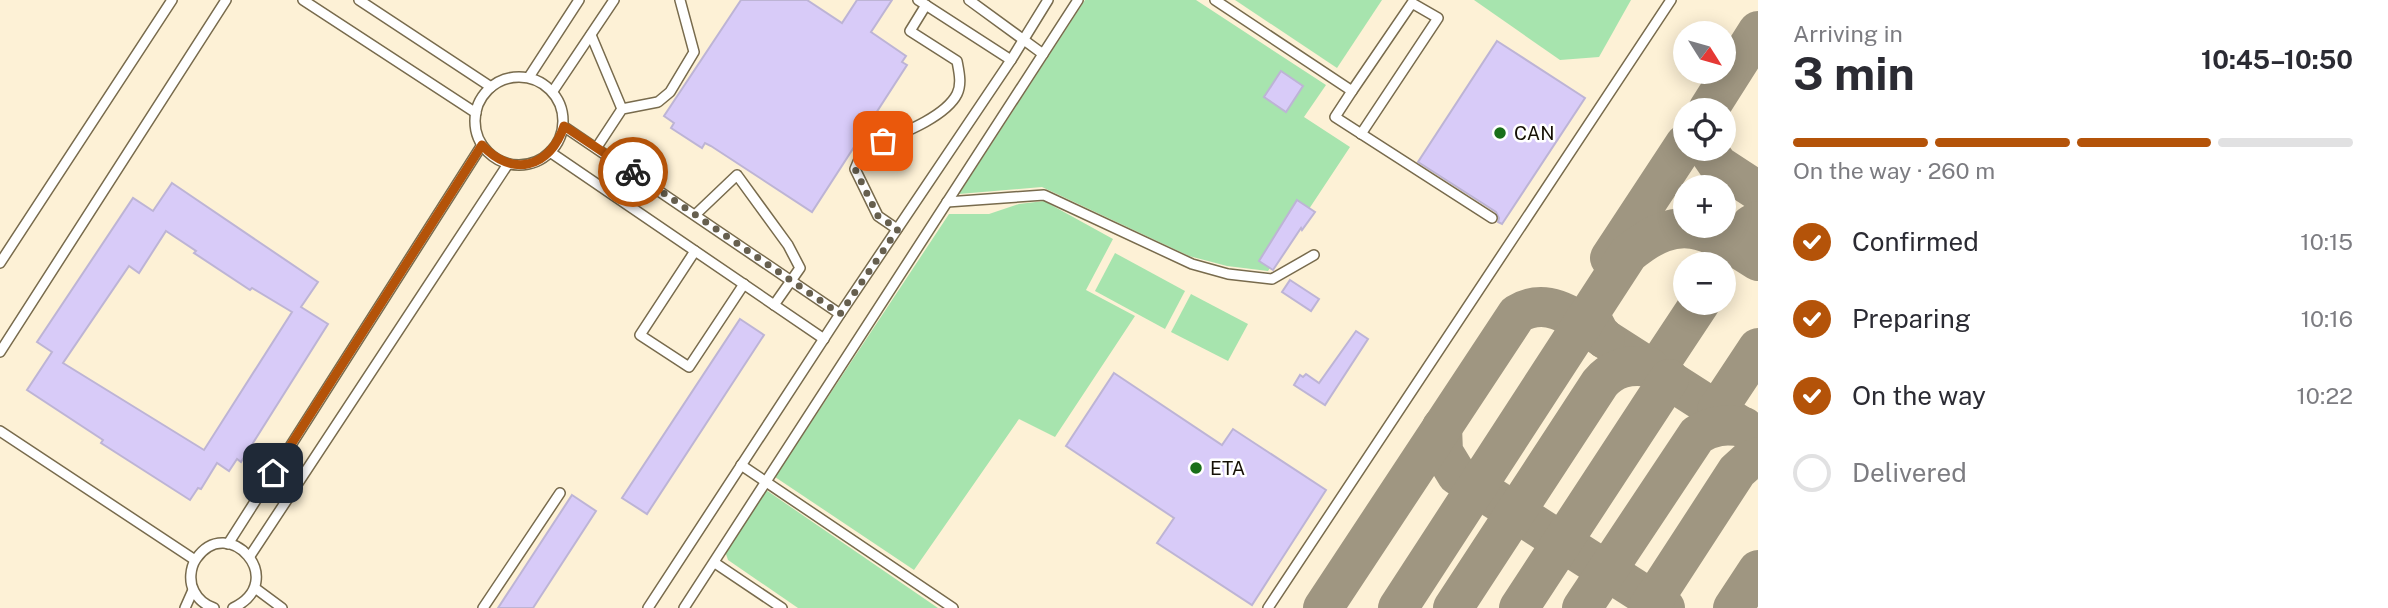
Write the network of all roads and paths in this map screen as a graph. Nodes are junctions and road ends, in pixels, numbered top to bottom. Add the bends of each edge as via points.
1 (172, 0) edge
2 (226, 0) edge
3 (303, 0) edge
4 (359, 0) edge
5 (579, 0) edge
6 (614, 0) edge
7 (680, 0) edge
8 (969, 0) edge
9 (1048, 0) edge
10 (1079, 0) edge
11 (1215, 0) edge
12 (1671, 0) edge
13 (922, 3) edge
14 (590, 35) junction
15 (1023, 38) junction
16 (1043, 54) junction
17 (1011, 61) junction
18 (529, 77) junction
19 (491, 87) junction
20 (553, 91) junction
21 (1352, 91) junction
22 (622, 109) junction
23 (476, 113) junction
24 (564, 126) junction
25 (1361, 134) junction
26 (482, 145) junction
27 (597, 147) junction
28 (550, 152) junction
29 (509, 164) junction
30 (947, 202) junction
31 (695, 215) junction
32 (1492, 218) dead end
33 (898, 229) junction
34 (695, 251) junction
35 (1314, 255) dead end
36 (0, 262) edge
37 (791, 280) junction
38 (744, 284) junction
39 (775, 305) junction
40 (840, 314) junction
41 (824, 339) junction
42 (0, 352) edge
43 (0, 431) edge
44 (741, 465) junction
45 (766, 482) junction
46 (559, 493) dead end
47 (228, 544) junction
48 (250, 556) junction
49 (195, 560) junction
50 (715, 563) junction
51 (254, 588) junction
52 (193, 590) junction
53 (185, 608) edge
54 (214, 608) edge
55 (233, 608) edge
56 (282, 608) edge
57 (483, 608) edge
58 (648, 608) edge
59 (684, 608) edge
60 (782, 608) edge
61 (953, 608) edge
62 (1268, 608) edge

1 - 36 lane
2 - 42 lane
3 - 23 lane
4 - 19 lane
5 - 18 lane
6 - 14 lane
7 - 22 lane via 694,52 670,92 658,102
8 - 15 lane
9 - 15 lane
10 - 16 lane
11 - 21 lane
12 - 62 lane
13 - 17 lane
13 - 33 lane via 910,30 957,61 958,92 946,109 863,150 855,169 878,216
14 - 20 lane
14 - 22 lane
15 - 16 lane
15 - 17 lane
16 - 30 lane
17 - 33 lane
18 - 19 lane via 517,76
18 - 20 lane
19 - 23 lane
20 - 24 lane via 563,111
21 - 25 lane via 1335,117
21 - 25 lane via 1412,3 1438,18
22 - 27 lane
23 - 26 lane
24 - 27 lane
24 - 28 lane
25 - 32 lane
26 - 29 lane
26 - 47 lane
27 - 31 lane
28 - 29 lane via 539,161
28 - 34 lane
29 - 48 lane
30 - 35 lane via 1044,195 1192,264 1228,274 1272,279
30 - 45 lane
31 - 37 lane
31 - 37 lane via 737,176 800,268
33 - 40 lane
34 - 38 lane
34 - 38 lane via 640,335 689,367
37 - 39 lane
37 - 40 lane
38 - 39 lane
39 - 41 lane
40 - 41 lane
41 - 44 lane
43 - 49 lane
44 - 45 lane
44 - 58 lane
45 - 50 lane
45 - 61 lane
46 - 57 lane
47 - 48 lane
47 - 49 lane via 206,548
48 - 51 lane via 257,577
49 - 52 lane
50 - 59 lane
50 - 60 lane
51 - 55 lane via 243,604
51 - 56 lane
52 - 53 lane
52 - 54 lane

